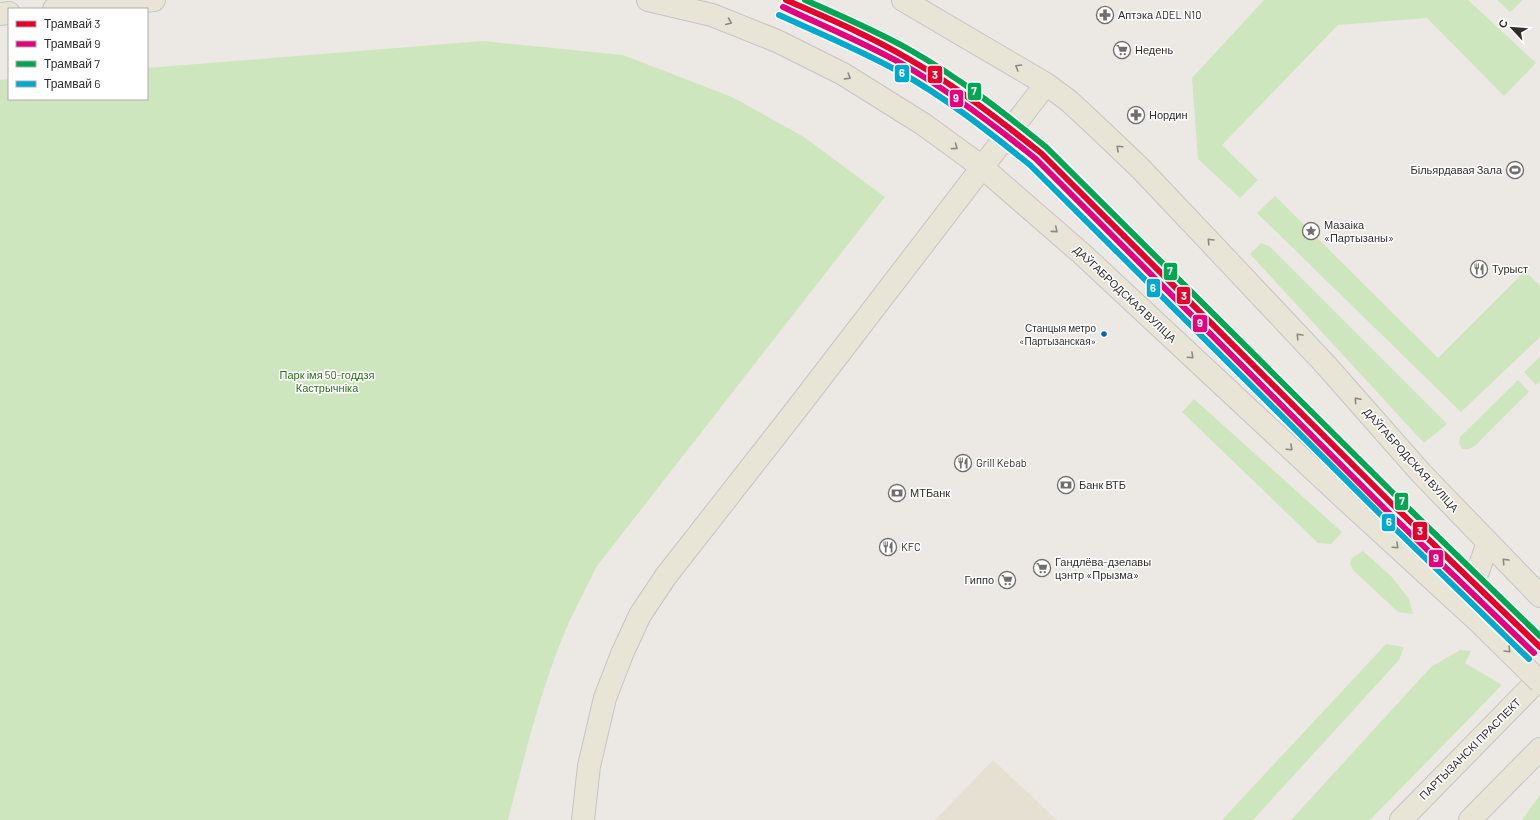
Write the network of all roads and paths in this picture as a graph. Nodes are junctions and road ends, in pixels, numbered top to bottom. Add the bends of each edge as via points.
1 (154, 0) edge
2 (648, 0) edge
3 (903, 0) edge
4 (65, 8) edge
5 (1046, 84) junction
6 (982, 167) junction
7 (1488, 542) junction
8 (1540, 596) edge
9 (1472, 616) junction
10 (1540, 678) edge
11 (1540, 682) edge
12 (1538, 751) edge
13 (583, 820) edge
14 (1401, 820) edge
15 (1470, 820) edge
16 (1490, 820) edge

1 - 4 main road
2 -> 6 main road, ДАЎГАБРОДСКАЯ ВУЛІЦА via 712,15 777,41 843,74 923,124
5 -> 3 main road, ДАЎГАБРОДСКАЯ ВУЛІЦА
5 - 6 main road
7 -> 5 main road, ДАЎГАБРОДСКАЯ ВУЛІЦА via 1421,473 1325,364 1155,184 1069,101
6 -> 9 main road, ДАЎГАБРОДСКАЯ ВУЛІЦА via 1081,253
6 - 13 main road via 666,576 640,615 605,698 589,766
8 -> 7 main road, ДАЎГАБРОДСКАЯ ВУЛІЦА
7 - 9 main road
9 -> 11 main road, ДАЎГАБРОДСКАЯ ВУЛІЦА, bridge
10 - 14 main road, ПАРТЫЗАНСКІ ПРАСПЕКТ
12 - 15 main road
12 - 16 main road

